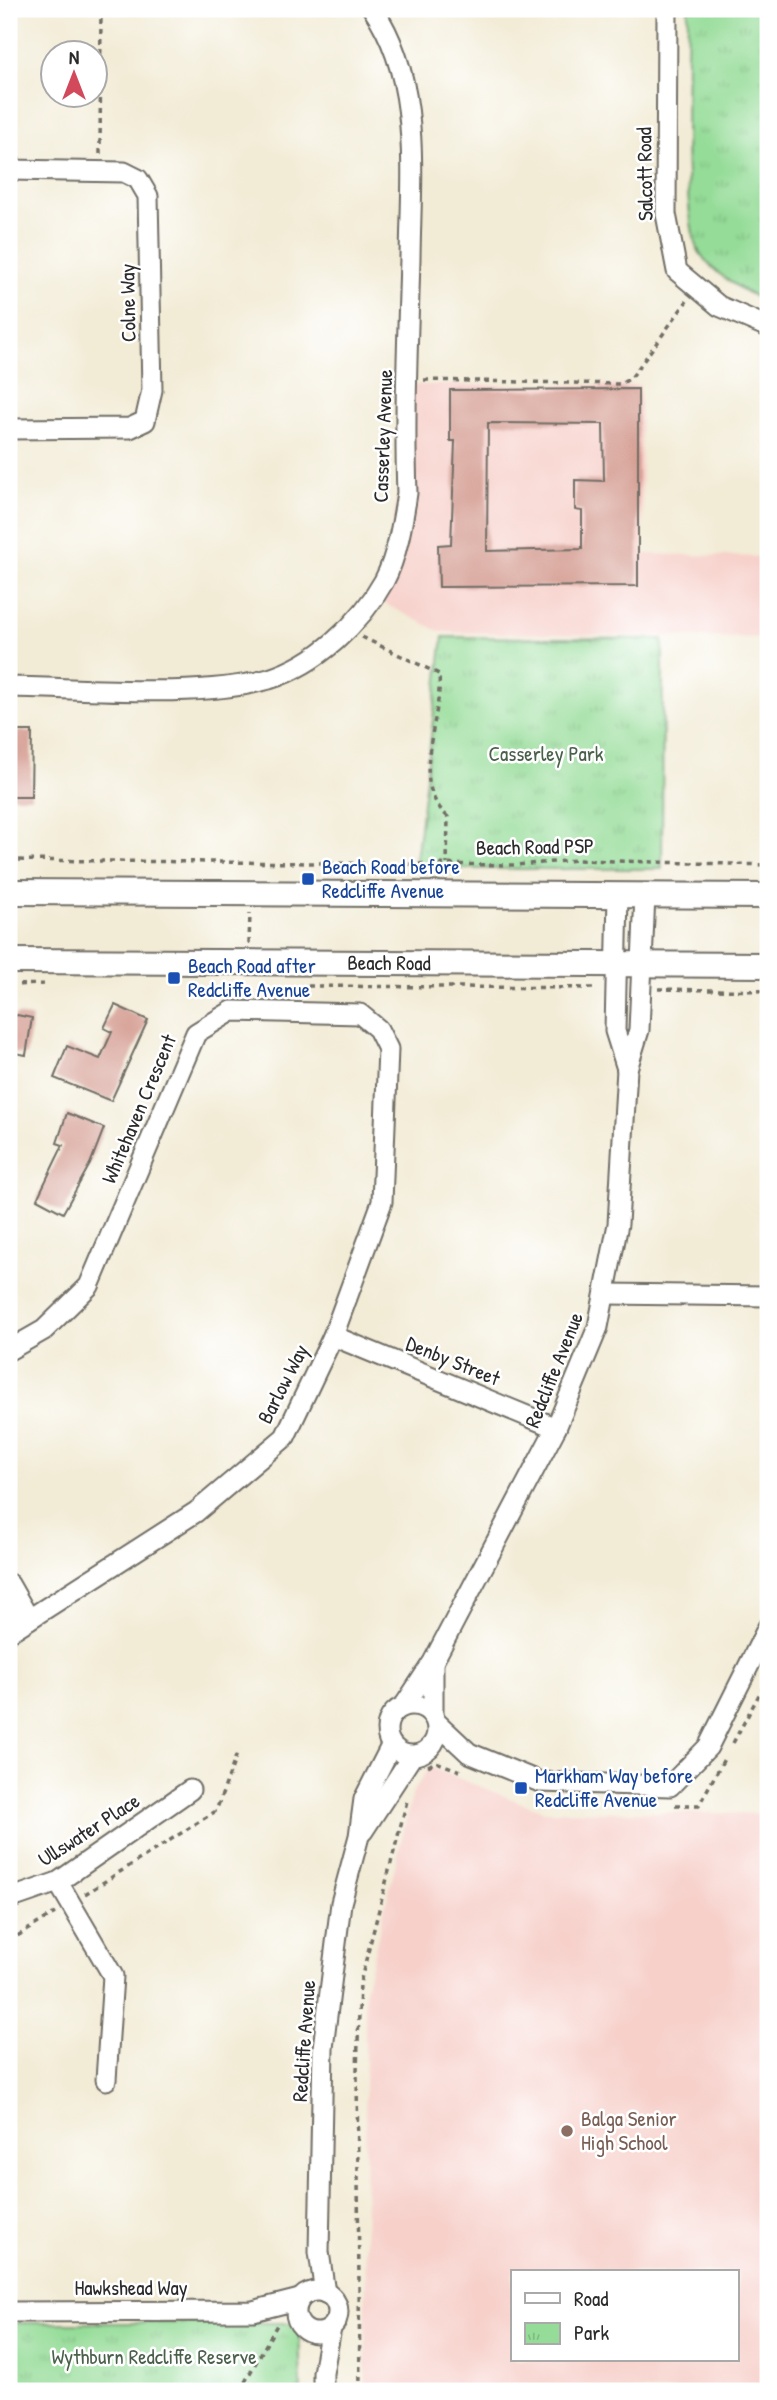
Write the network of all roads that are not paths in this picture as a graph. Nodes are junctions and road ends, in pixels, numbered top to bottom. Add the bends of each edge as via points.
1 (373, 9) edge
2 (667, 9) edge
3 (9, 170) edge
4 (768, 327) edge
5 (9, 429) edge
6 (9, 687) edge
7 (9, 892) edge
8 (618, 895) junction
9 (645, 895) junction
10 (768, 896) edge
11 (9, 961) edge
12 (643, 964) junction
13 (768, 965) edge
14 (616, 976) junction
15 (378, 1029) joint
16 (627, 1069) junction
17 (607, 1294) junction
18 (768, 1296) edge
19 (333, 1336) junction
20 (9, 1350) edge
21 (556, 1428) junction
22 (9, 1584) edge
23 (29, 1619) junction
24 (768, 1627) edge
25 (9, 1632) edge
26 (433, 1662) junction
27 (404, 1706) junction
28 (435, 1719) junction
29 (391, 1746) junction
30 (469, 1753) junction
31 (419, 1760) junction
32 (190, 1790) dead end
33 (359, 1836) junction
34 (58, 1882) junction
35 (9, 1899) edge
36 (106, 2080) dead end
37 (319, 2252) junction
38 (325, 2292) junction
39 (302, 2296) junction
40 (253, 2311) junction
41 (9, 2312) edge
42 (294, 2323) junction
43 (331, 2328) junction
44 (323, 2382) edge

1 - 6 street, Casserley Avenue via 388,32 408,109 407,494 402,527 384,579 349,628 302,664 269,679 182,689
2 - 4 street, Salcott Road via 666,214 677,271 719,306
3 - 5 street, Colne Way via 99,170 124,172 138,179 148,196 150,409 145,421 130,428
7 - 8 main road
8 - 9 main road
8 - 14 street, Redcliffe Avenue
9 - 10 main road
9 - 12 street, Redcliffe Avenue
11 - 14 main road, Beach Road via 249,962
12 - 13 main road, Beach Road
12 - 14 main road, Beach Road
12 - 16 street, Redcliffe Avenue via 639,1030
14 - 16 street, Redcliffe Avenue via 615,1031
15 - 19 street, Barlow Way via 388,1048 382,1202
15 - 20 street, Whitehaven Crescent via 359,1014 232,1012 197,1033 89,1286 44,1329
16 - 17 street, Redcliffe Avenue via 618,1224
17 - 18 street
17 - 21 street, Redcliffe Avenue
19 - 21 street, Denby Street
19 - 23 street, Barlow Way via 285,1437 197,1511
21 - 26 street, Redcliffe Avenue
22 - 23 street
23 - 25 street, Barlow Way
24 - 30 street via 708,1747 670,1786 540,1782
26 - 27 street, Redcliffe Avenue
26 - 28 street, Redcliffe Avenue
27 - 28 street via 420,1706
27 - 29 street via 387,1722
28 - 30 street
28 - 31 street via 437,1738
29 - 31 street
29 - 33 street, Redcliffe Avenue via 364,1799
30 - 31 street
31 - 33 street, Redcliffe Avenue
32 - 34 street, Ullswater Place
33 - 37 street, Redcliffe Avenue via 341,1903 323,2048
34 - 35 street, Ullswater Place
34 - 36 street via 113,1976
37 - 38 street, Redcliffe Avenue
37 - 39 street, Redcliffe Avenue
38 - 39 street
38 - 43 street via 338,2308
39 - 40 street, Hawkshead Way
39 - 42 street
40 - 41 street, Hawkshead Way
40 - 42 street, Hawkshead Way
42 - 43 street via 318,2333
42 - 44 street
43 - 44 street

